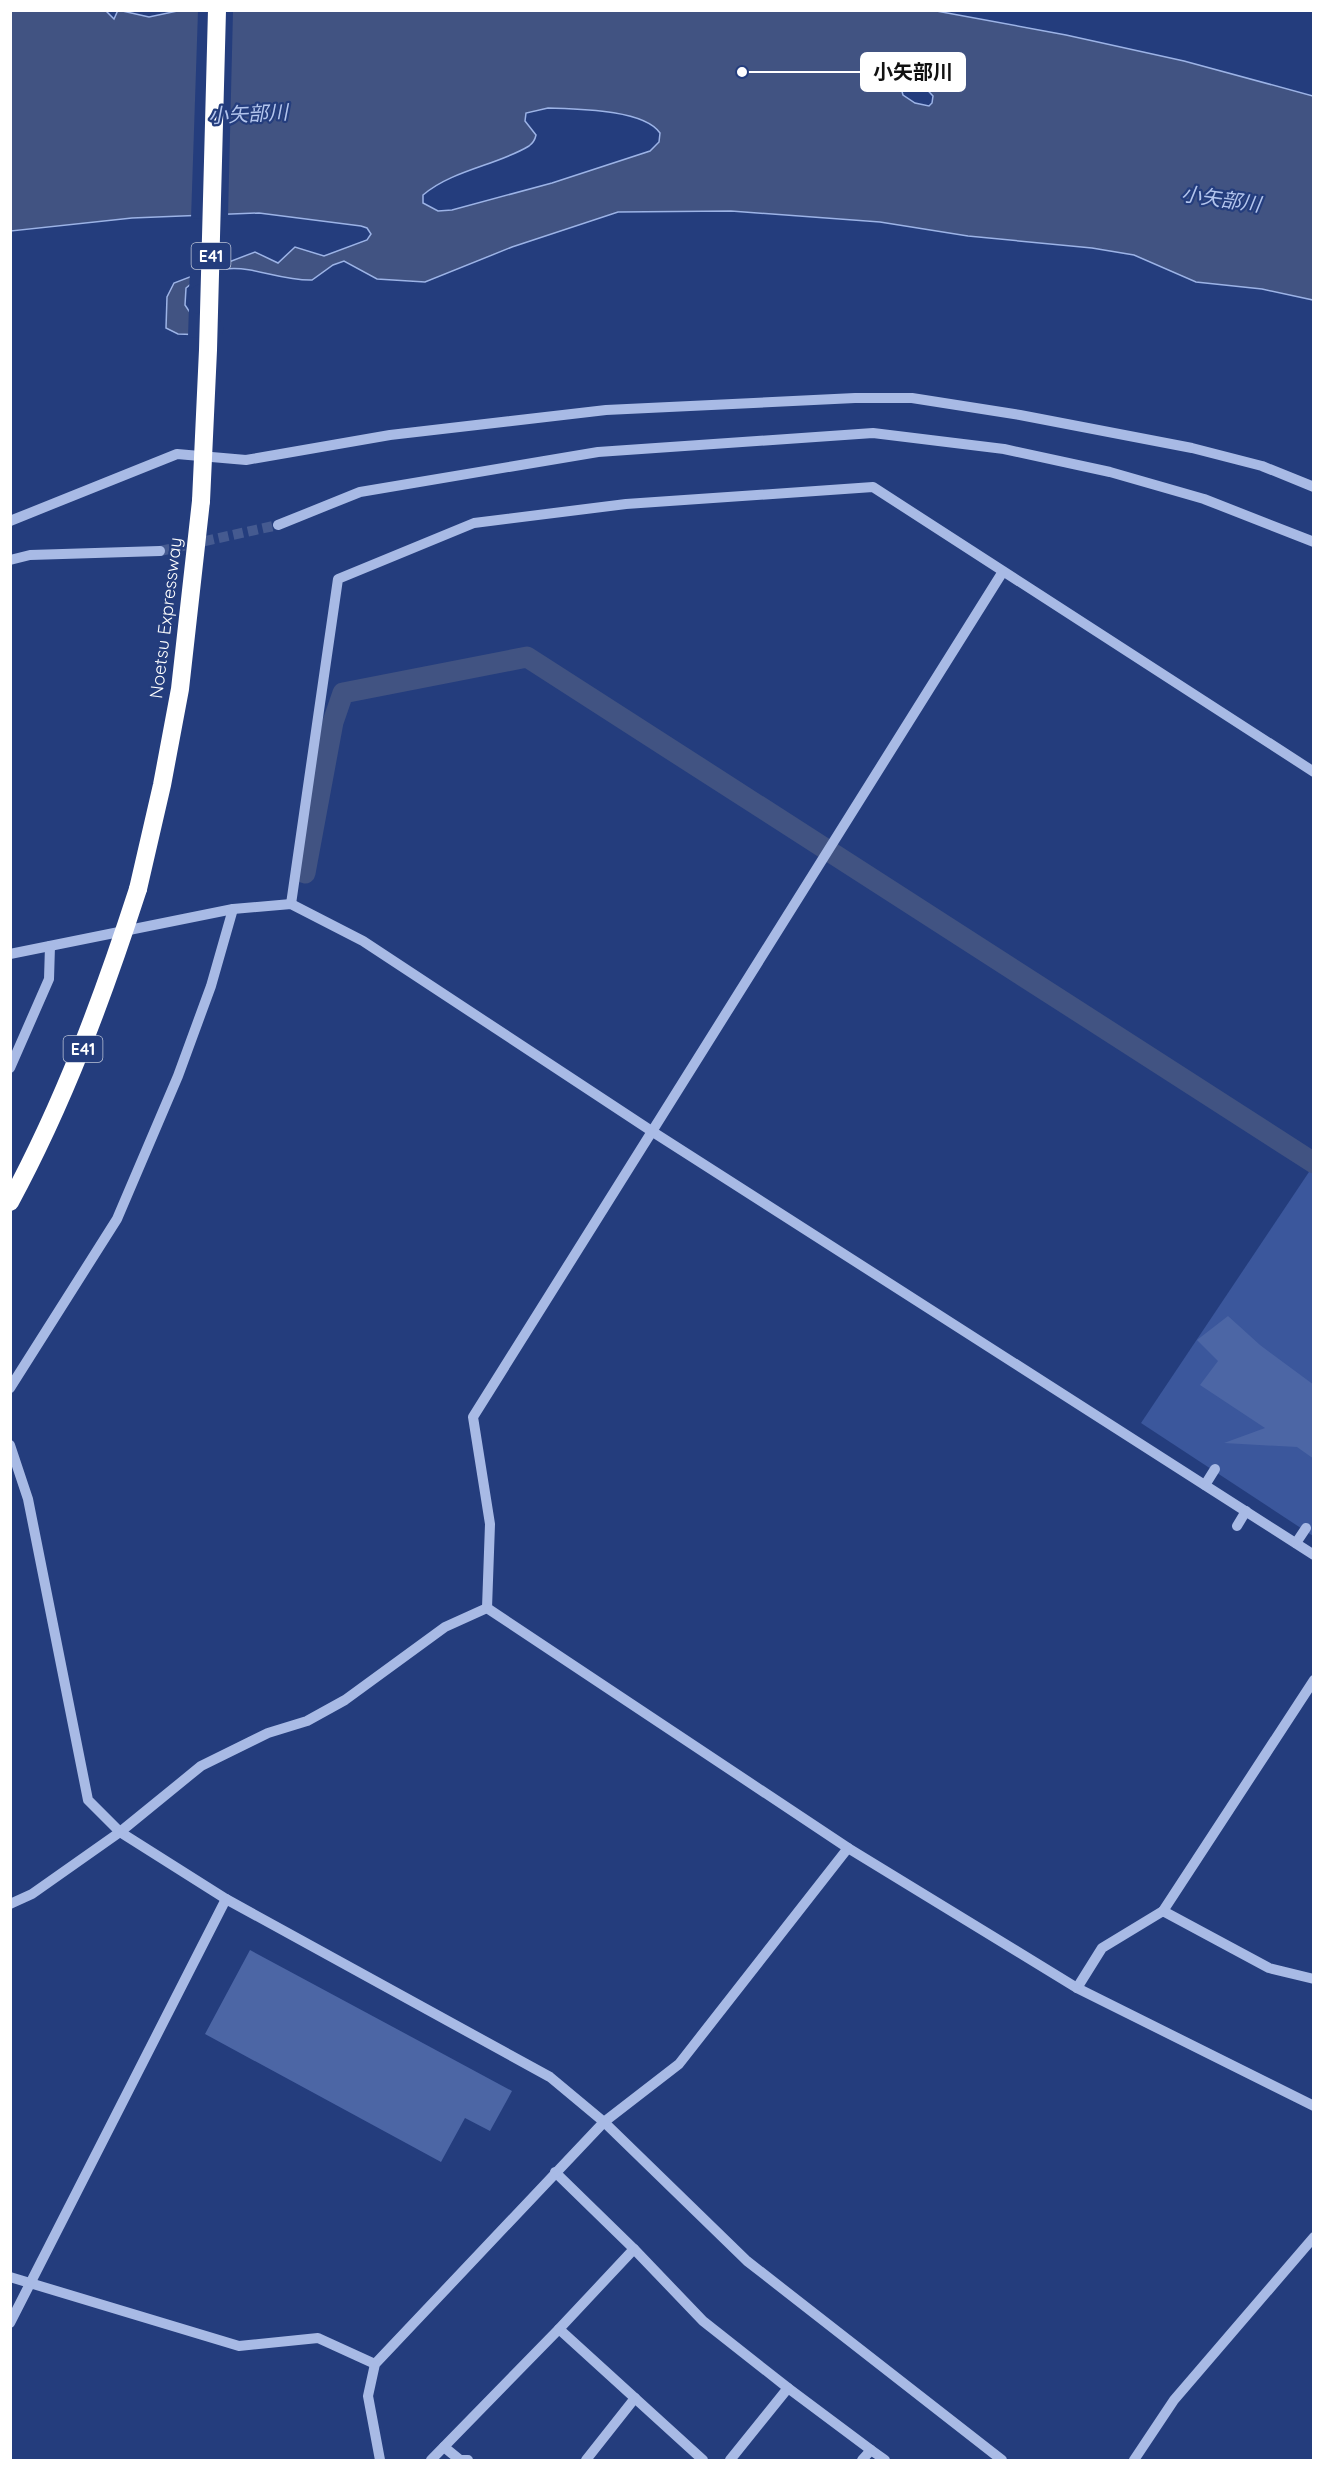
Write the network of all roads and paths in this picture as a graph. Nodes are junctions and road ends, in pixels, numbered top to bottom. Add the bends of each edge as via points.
1 (217, 10) edge
2 (1314, 487) edge
3 (10, 519) edge
4 (278, 525) tunnel mouth
5 (1314, 542) edge
6 (160, 551) tunnel mouth
7 (10, 561) edge
8 (1002, 573) junction
9 (1314, 772) edge
10 (291, 904) junction
11 (233, 909) junction
12 (50, 946) junction
13 (10, 954) edge
14 (10, 1068) edge
15 (653, 1132) junction
16 (10, 1202) edge
17 (15, 1372) edge
18 (10, 1388) edge
19 (10, 1445) edge
20 (1215, 1469) dead end
21 (1205, 1485) junction
22 (1246, 1511) junction
23 (1237, 1526) dead end
24 (1306, 1528) dead end
25 (1296, 1543) junction
26 (1314, 1555) edge
27 (487, 1608) junction
28 (1314, 1680) edge
29 (120, 1832) junction
30 (848, 1848) junction
31 (226, 1899) junction
32 (10, 1904) edge
33 (1163, 1911) junction
34 (1314, 1979) edge
35 (1077, 1988) junction
36 (1314, 2106) edge
37 (604, 2122) junction
38 (555, 2172) junction
39 (1314, 2237) edge
40 (634, 2249) junction
41 (10, 2277) edge
42 (30, 2285) junction
43 (10, 2323) edge
44 (559, 2329) junction
45 (375, 2364) junction
46 (788, 2388) junction
47 (635, 2398) junction
48 (444, 2447) junction
49 (870, 2450) junction
50 (380, 2460) edge
51 (432, 2460) edge
52 (468, 2460) edge
53 (586, 2460) edge
54 (703, 2460) edge
55 (730, 2460) edge
56 (862, 2460) edge
57 (885, 2460) edge
58 (1002, 2460) edge
59 (1134, 2460) edge

1 - 16 highway, Noetsu Expressway / E41, bridge via 201,501 180,689 138,889 106,987 39,1150
2 - 3 street via 1262,466 1192,448 1043,419 912,398 855,398 606,410 390,435 246,460 177,454
4 - 5 street via 360,492 598,452 873,434 1004,449 1110,472 1204,499
6 - 7 street via 30,555
8 - 9 street
8 - 10 street via 873,488 626,504 474,523 338,579
8 - 15 street
10 - 11 street
10 - 15 street via 363,941
11 - 12 street
11 - 17 street via 211,986 178,1076 117,1219
12 - 13 street
12 - 14 street via 49,979
15 - 21 street
15 - 27 street via 474,1417 490,1524
17 - 18 street
19 - 29 street via 28,1498 88,1800
20 - 21 street
21 - 22 street
22 - 23 street
22 - 25 street
24 - 25 street
25 - 26 street
27 - 29 street via 445,1627 308,1721 268,1733 201,1767
27 - 30 street
28 - 33 street
29 - 31 street
29 - 32 street via 32,1894
30 - 35 street
30 - 37 street via 679,2064
31 - 37 street via 550,2077
31 - 42 street
33 - 34 street via 1269,1968
33 - 35 street via 1102,1948
35 - 36 street
37 - 38 street
37 - 58 street via 747,2261
38 - 40 street
38 - 45 street
39 - 59 street via 1174,2400
40 - 44 street
40 - 46 street via 703,2321
41 - 42 street
42 - 43 street
42 - 45 street via 239,2346 318,2338
44 - 47 street
44 - 48 street
45 - 50 street via 368,2396
46 - 49 street
46 - 55 street
47 - 53 street
47 - 54 street
48 - 51 street
48 - 52 street via 460,2460
49 - 56 street
49 - 57 street

